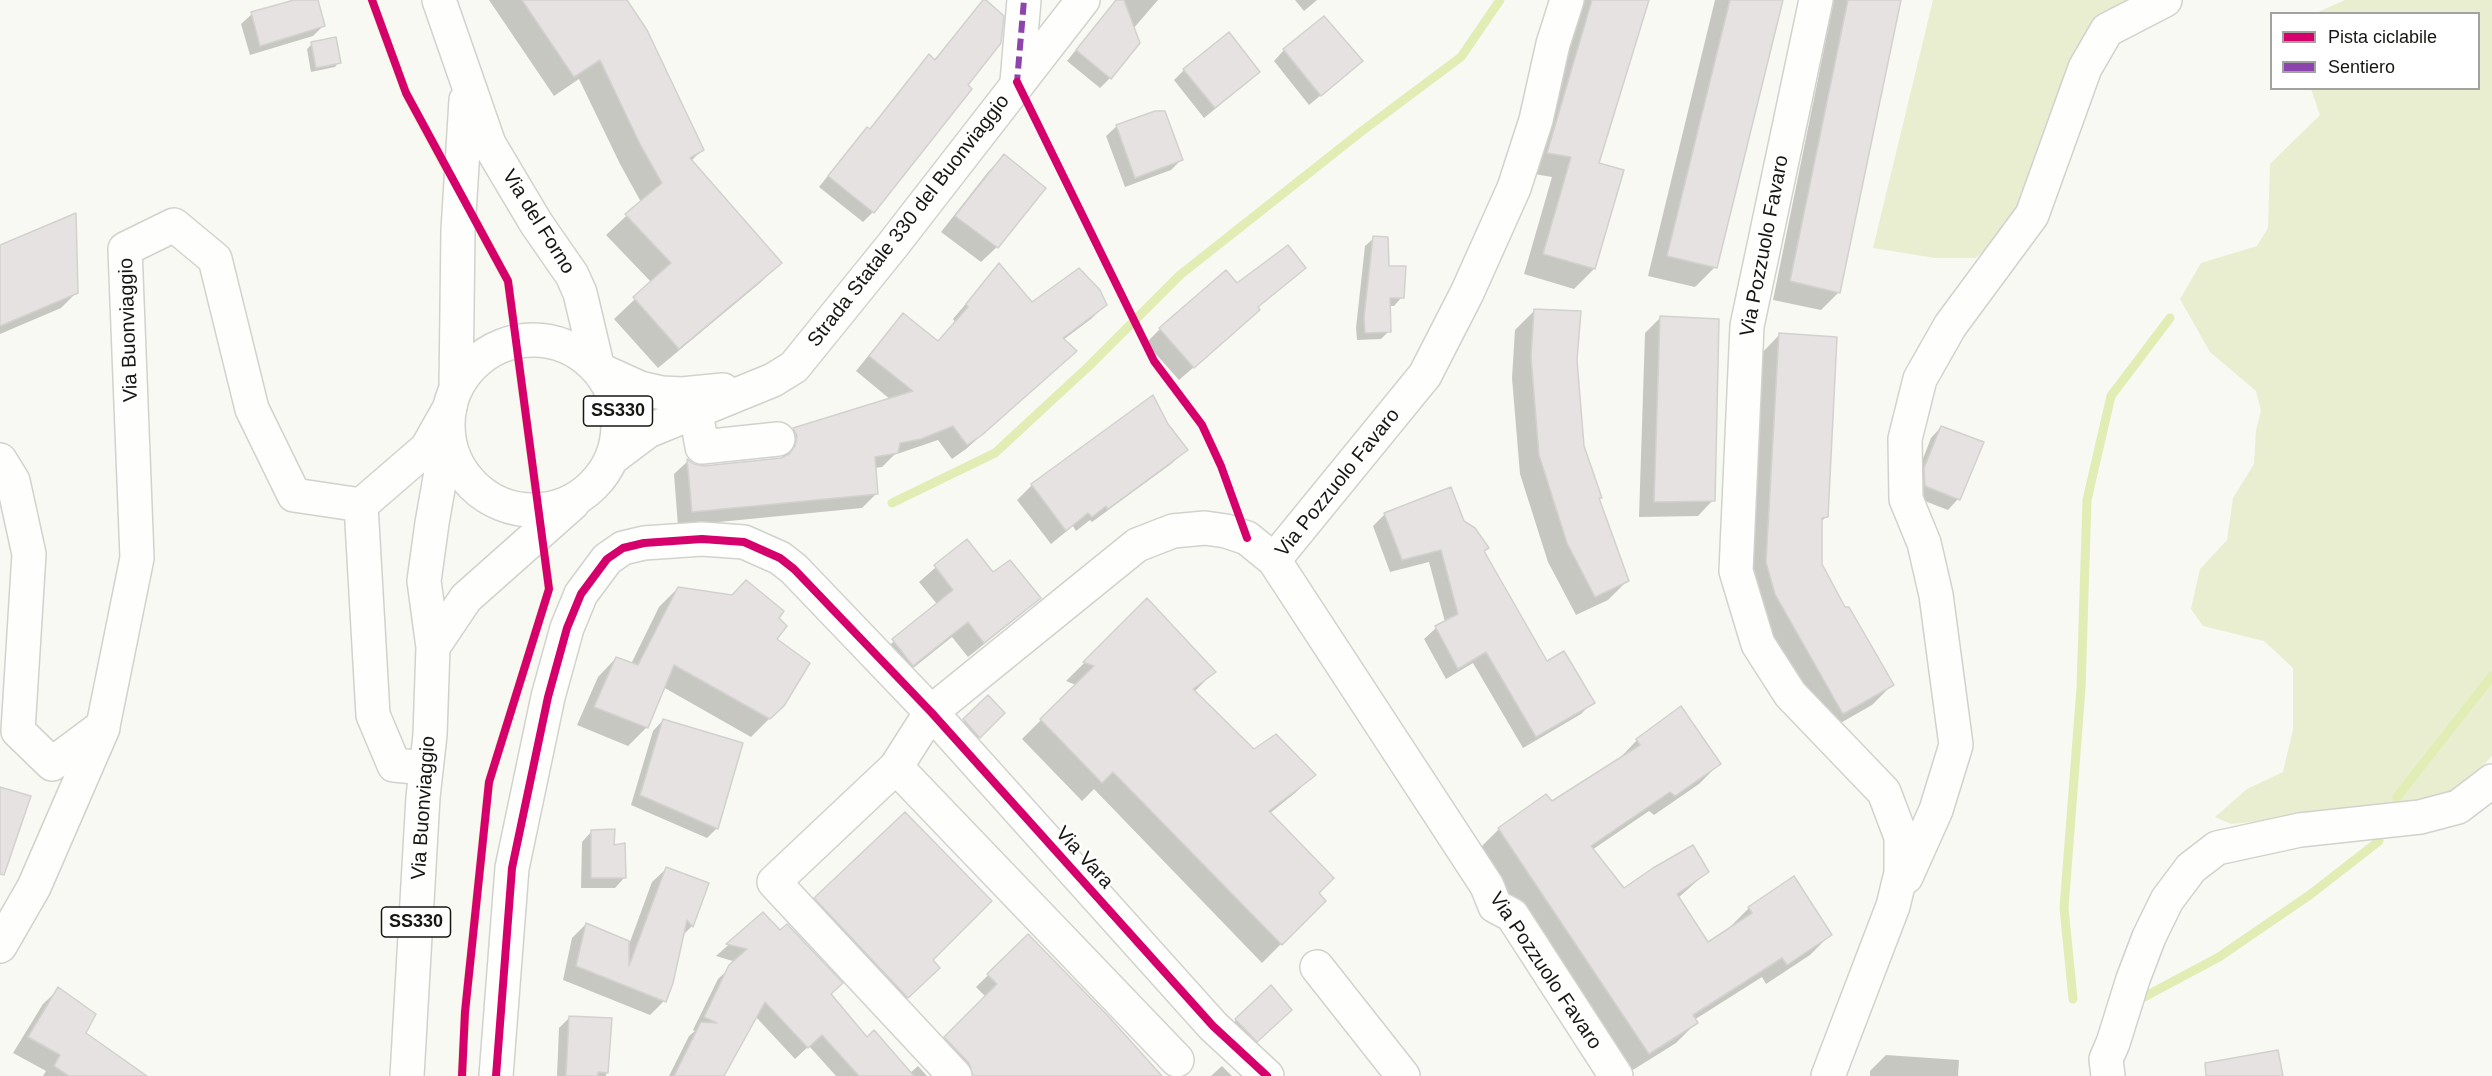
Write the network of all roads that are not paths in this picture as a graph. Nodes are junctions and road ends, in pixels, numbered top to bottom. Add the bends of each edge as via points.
1 (439, 0) edge
2 (1024, 0) edge
3 (1083, 0) edge
4 (1567, 0) edge
5 (1816, 0) edge
6 (2165, 0) edge
7 (467, 80) junction
8 (1017, 82) junction
9 (598, 369) junction
10 (773, 380) junction
11 (452, 409) junction
12 (696, 412) junction
13 (778, 439) dead end
14 (612, 458) junction
15 (4, 471) edge
16 (362, 505) junction
17 (564, 507) junction
18 (1274, 560) junction
19 (433, 647) junction
20 (931, 712) junction
21 (103, 726) junction
22 (896, 767) junction
23 (426, 768) junction
24 (2492, 781) edge
25 (1893, 906) junction
26 (0, 946) edge
27 (1317, 967) dead end
28 (1213, 1026) junction
29 (1168, 1068) edge
30 (406, 1076) edge
31 (496, 1076) edge
32 (955, 1076) edge
33 (1267, 1076) edge
34 (1403, 1076) edge
35 (1616, 1076) edge
36 (1828, 1076) edge
37 (2108, 1076) edge

1 - 7 street, Via del Forno
2 - 8 street
3 - 8 street, Strada Statale 330 del Buonviaggio / SS330
4 - 18 street, Via Pozzuolo Favaro via 1514,188 1425,375
5 - 25 street, Via Pozzuolo Favaro via 1747,326 1736,571 1758,644 1790,693 1884,792 1901,837 1901,873
6 - 25 street via 2108,30 2085,68 2032,215 1950,326 1920,379 1905,439 1906,499 1924,543 1936,596 1956,745 1936,810
7 - 9 street, Via del Forno via 489,144 572,275
7 - 11 street, Via del Forno
8 - 10 street, Strada Statale 330 del Buonviaggio / SS330 via 794,367
9 - 10 street, SS330 via 639,388 682,394
9 - 11 street, SS330 via 567,346 527,339 495,348 470,368
9 - 14 street, SS330 via 608,382 618,412 618,436
10 - 12 street, SS330
11 - 16 street via 427,448
11 - 17 street via 455,458 470,481 492,499 518,508
11 - 19 street, Via Buonviaggio / SS330 via 424,581
12 - 13 street via 702,447
12 - 14 street, SS330 via 648,431
14 - 17 street, SS330 via 601,477
15 - 21 street via 29,554 18,731 51,764
16 - 21 street, Via Buonviaggio via 294,495 252,409 215,259 174,225 125,249 137,558
16 - 23 street via 373,715 394,765
17 - 19 street, SS330 via 466,598
18 - 20 street via 1247,538 1205,528 1173,531 1137,545
18 - 35 street, Via Pozzuolo Favaro via 1487,886 1495,906 1512,915
19 - 23 street, Via Buonviaggio / SS330
20 - 22 street
20 - 28 street, Via Vara
20 - 31 street, Via Vara via 794,569 771,553 723,539 644,543 623,548 607,559 581,594 548,697 512,868
21 - 26 street, Via Buonviaggio via 34,887
22 - 29 street
22 - 32 street via 774,882
23 - 30 street, Via Buonviaggio / SS330
24 - 37 street via 2458,807 2420,817 2300,830 2217,848 2191,868 2163,909 2133,979 2106,1059
25 - 36 street, Via Pozzuolo Favaro
27 - 34 street
28 - 29 street
28 - 33 street, Via Vara

